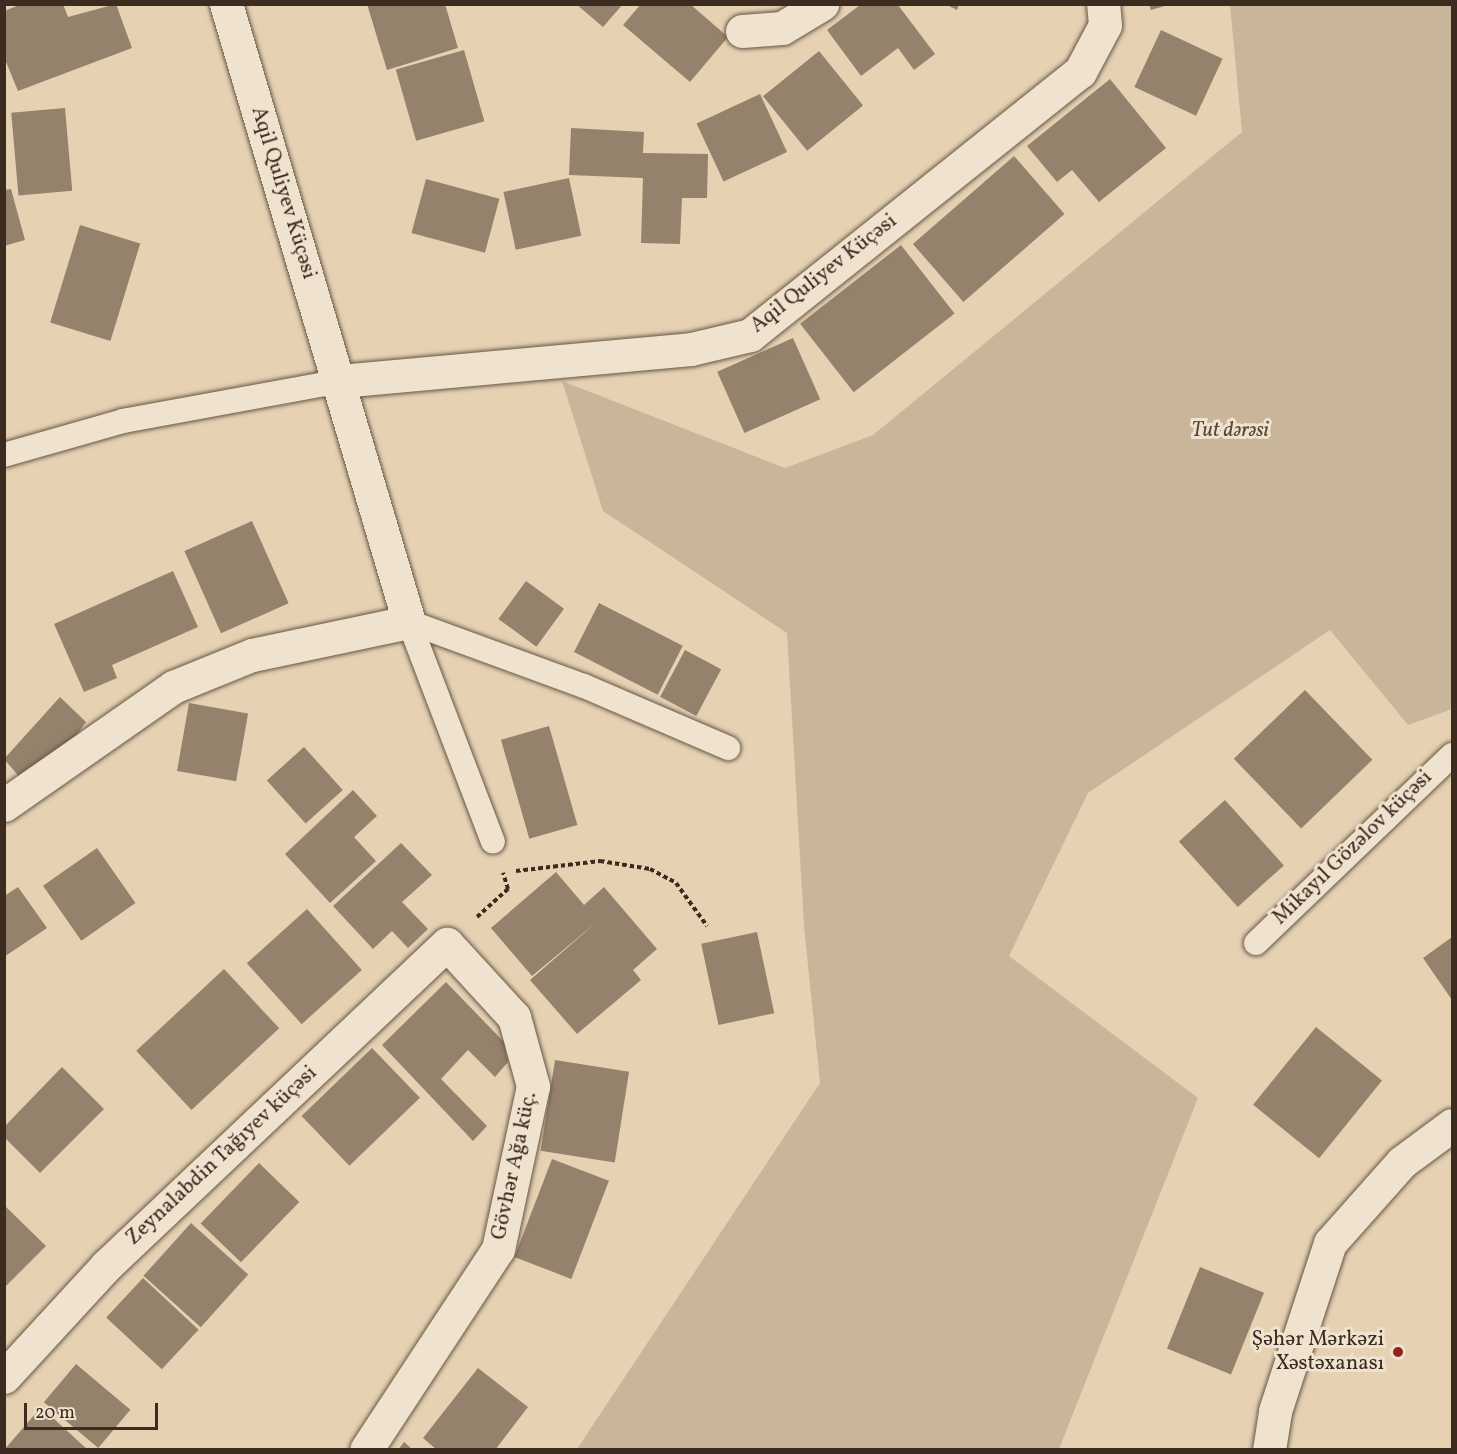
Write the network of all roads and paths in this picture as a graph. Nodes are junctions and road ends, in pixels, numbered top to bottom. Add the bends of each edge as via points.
1 (226, 4) edge
2 (822, 4) edge
3 (1103, 4) edge
4 (742, 31) dead end
5 (340, 381) junction
6 (4, 455) edge
7 (409, 622) junction
8 (728, 748) dead end
9 (1452, 755) edge
10 (4, 805) edge
11 (493, 842) dead end
12 (503, 874) dead end
13 (707, 926) dead end
14 (1256, 943) dead end
15 (447, 944) joint
16 (1452, 1125) edge
17 (4, 1377) edge
18 (366, 1449) edge
19 (1269, 1449) edge

1 - 5 street, Aqil Quliyev Küçəsi
2 - 4 street via 782,28
3 - 5 street, Aqil Quliyev Küçəsi via 1106,25 1080,72 750,335 691,349
5 - 6 lane via 123,421
5 - 7 street, Aqil Quliyev Küçəsi
7 - 8 lane via 584,686
7 - 10 street via 252,655 173,687
7 - 11 lane
9 - 14 lane, Mikayıl Gözəlov küçəsi
12 - 13 path via 600,861 650,869 676,883
15 - 17 street, Zeynalabdin Tağıyev küçəsi via 106,1266
15 - 18 street, Gövhər Ağa küç. via 514,1017 533,1086 498,1249
16 - 19 street via 1402,1162 1330,1243 1275,1411

